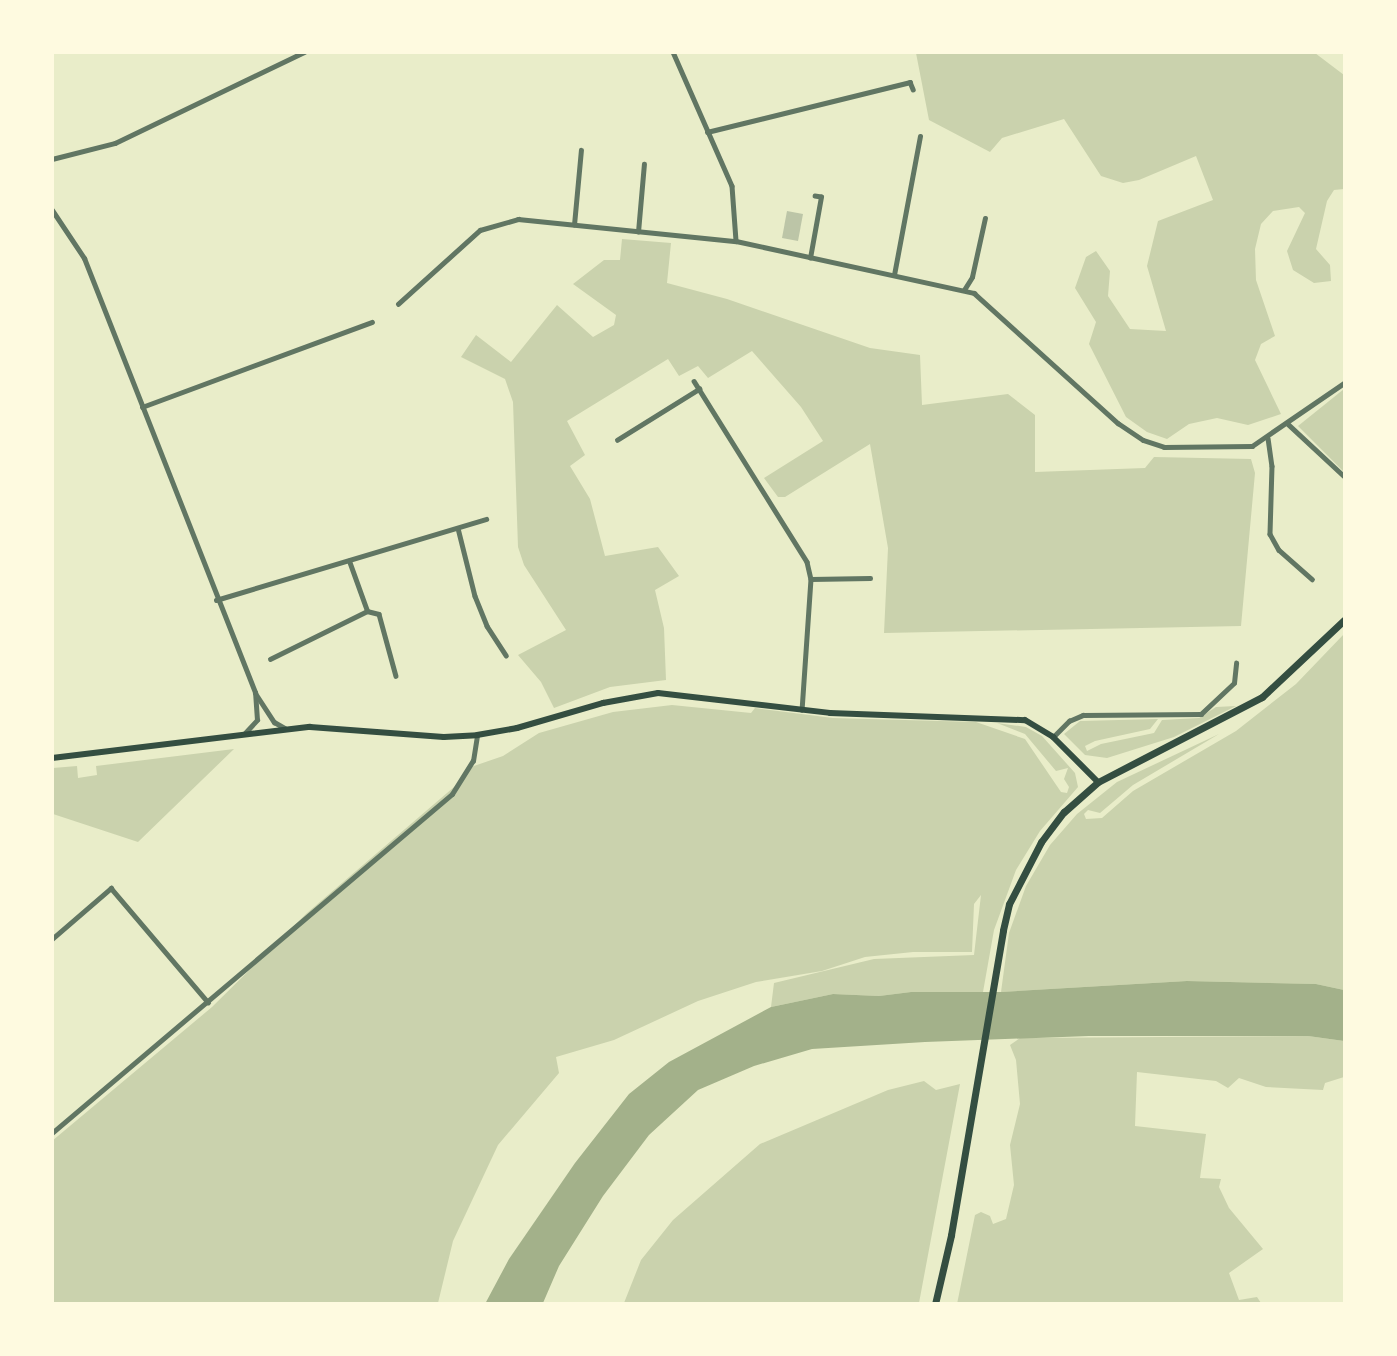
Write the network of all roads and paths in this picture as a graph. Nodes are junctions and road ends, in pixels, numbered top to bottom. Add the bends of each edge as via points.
1 (304, 52) edge
2 (673, 52) edge
3 (913, 89) dead end
4 (707, 132) junction
5 (920, 136) dead end
6 (581, 150) dead end
7 (52, 159) edge
8 (644, 164) dead end
9 (815, 196) dead end
10 (52, 210) edge
11 (985, 218) dead end
12 (574, 225) junction
13 (638, 232) junction
14 (736, 241) junction
15 (810, 258) junction
16 (894, 275) junction
17 (963, 290) junction
18 (398, 304) dead end
19 (372, 322) dead end
20 (694, 381) dead end
21 (1344, 383) edge
22 (699, 389) junction
23 (142, 406) junction
24 (1288, 424) junction
25 (1268, 438) junction
26 (617, 440) dead end
27 (1344, 476) edge
28 (486, 519) dead end
29 (458, 528) junction
30 (349, 561) junction
31 (870, 578) dead end
32 (811, 579) junction
33 (1312, 579) dead end
34 (216, 600) junction
35 (367, 611) junction
36 (1344, 620) edge
37 (506, 655) dead end
38 (270, 659) dead end
39 (1236, 663) dead end
40 (396, 675) dead end
41 (255, 693) junction
42 (802, 710) junction
43 (286, 729) junction
44 (244, 734) junction
45 (477, 735) junction
46 (1053, 737) junction
47 (52, 758) edge
48 (1098, 782) junction
49 (52, 939) edge
50 (208, 1002) junction
51 (52, 1133) edge
52 (935, 1304) edge

1 - 7 street via 115,143
2 - 4 street
3 - 4 street via 910,82
4 - 14 street via 732,186
5 - 16 street
6 - 12 street
8 - 13 street
9 - 15 street via 821,197
10 - 23 street via 84,258
11 - 17 street via 972,277
12 - 13 street
12 - 18 street via 518,219 490,224
13 - 14 street
14 - 15 street
15 - 16 street
16 - 17 street
17 - 25 street via 974,293 1118,423 1143,440 1175,449 1226,450 1252,447
19 - 23 street
20 - 22 street
21 - 24 street
22 - 26 street
22 - 32 street via 802,551
23 - 34 street
24 - 25 street
24 - 27 street
25 - 33 street via 1272,476 1270,534 1279,550
28 - 29 street
29 - 30 street
29 - 37 street via 475,596
30 - 34 street
30 - 35 street
31 - 32 street
32 - 42 street
34 - 41 street
35 - 38 street
35 - 40 street via 379,614
36 - 48 main road via 1262,697
39 - 46 street via 1234,683 1201,714 1083,715 1069,721
41 - 43 street via 274,722
41 - 44 street via 257,720
42 - 45 main road via 658,693
42 - 46 main road via 1025,720
43 - 44 main road
43 - 45 main road via 334,726 444,737
44 - 47 main road
45 - 50 street via 473,762 452,794
46 - 48 main road
48 - 52 main road via 1064,812 1041,842 1013,896 1003,930
49 - 50 street via 111,888
50 - 51 street

